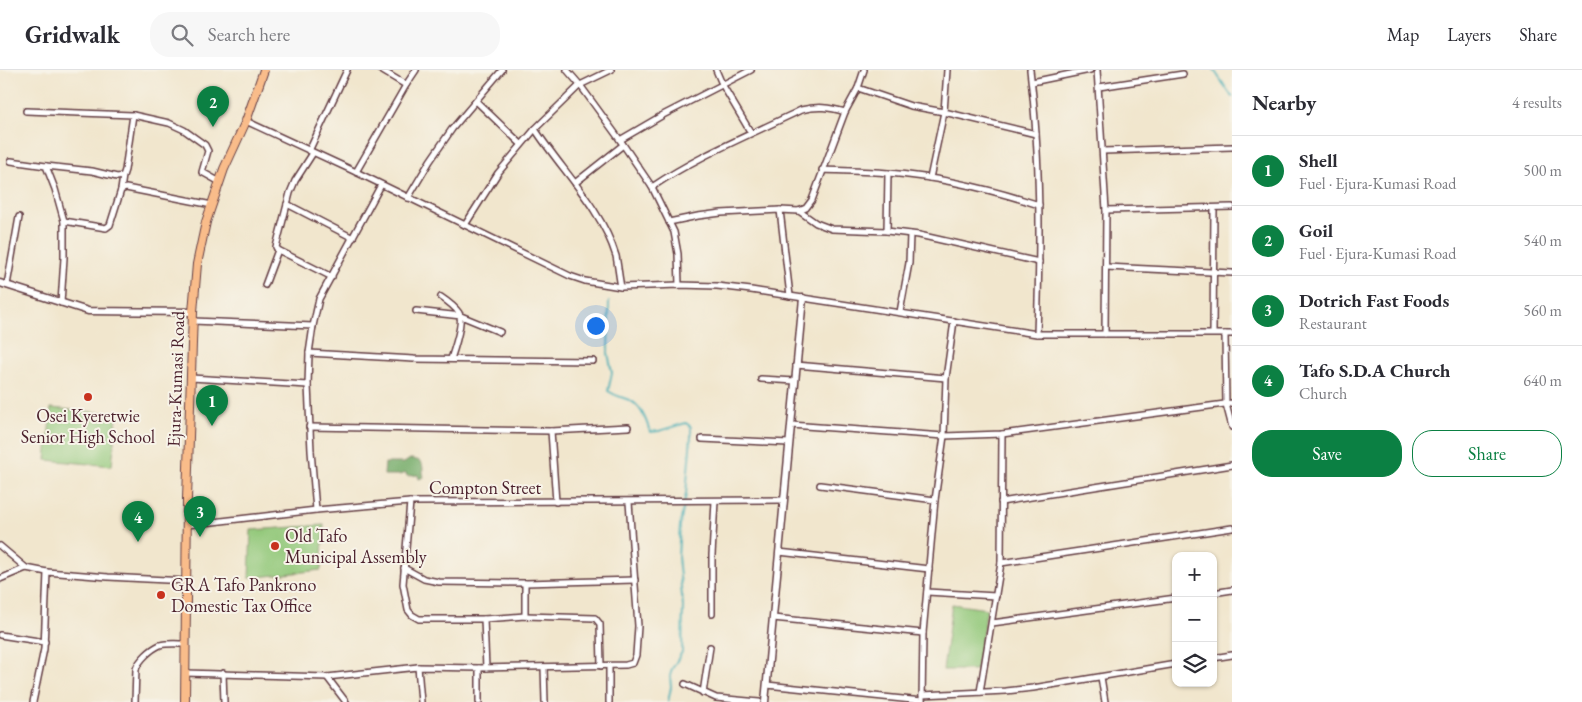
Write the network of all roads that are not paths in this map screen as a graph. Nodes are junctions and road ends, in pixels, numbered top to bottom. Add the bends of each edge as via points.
1 (264, 70) edge
2 (347, 70) edge
3 (381, 70) edge
4 (416, 70) edge
5 (502, 70) edge
6 (566, 70) edge
7 (611, 70) edge
8 (716, 70) edge
9 (750, 70) edge
10 (864, 70) edge
11 (947, 70) edge
12 (1030, 70) edge
13 (1090, 70) edge
14 (1097, 70) edge
15 (1183, 74) dead end
16 (1032, 82) junction
17 (722, 84) junction
18 (406, 85) junction
19 (580, 86) junction
20 (1099, 87) junction
21 (858, 88) junction
22 (476, 101) junction
23 (26, 112) dead end
24 (845, 112) junction
25 (944, 112) junction
26 (133, 114) junction
27 (246, 121) junction
28 (535, 129) junction
29 (752, 133) junction
30 (1036, 134) junction
31 (620, 140) junction
32 (521, 144) junction
33 (623, 145) junction
34 (1232, 146) edge
35 (1103, 151) junction
36 (311, 152) junction
37 (12, 160) dead end
38 (46, 166) junction
39 (822, 170) junction
40 (356, 172) junction
41 (888, 173) junction
42 (123, 176) junction
43 (930, 178) junction
44 (220, 182) junction
45 (574, 183) junction
46 (381, 185) junction
47 (652, 187) junction
48 (121, 190) junction
49 (408, 198) junction
50 (287, 204) junction
51 (212, 205) junction
52 (1039, 205) junction
53 (1232, 207) edge
54 (1214, 208) junction
55 (780, 210) junction
56 (1106, 210) junction
57 (799, 211) junction
58 (18, 216) dead end
59 (64, 221) junction
60 (669, 222) junction
61 (465, 225) junction
62 (888, 231) junction
63 (910, 234) junction
64 (353, 238) junction
65 (278, 250) junction
66 (1039, 262) junction
67 (1106, 267) junction
68 (1214, 273) junction
69 (1232, 273) edge
70 (332, 277) junction
71 (3, 284) edge
72 (266, 285) dead end
73 (679, 285) junction
74 (621, 287) junction
75 (790, 296) junction
76 (442, 297) dead end
77 (803, 298) junction
78 (61, 303) junction
79 (416, 311) dead end
80 (193, 312) junction
81 (900, 312) junction
82 (461, 316) junction
83 (954, 321) junction
84 (193, 322) junction
85 (313, 326) junction
86 (500, 332) dead end
87 (1213, 333) junction
88 (1038, 334) junction
89 (1105, 334) junction
90 (1225, 334) junction
91 (1232, 334) edge
92 (309, 354) junction
93 (451, 359) junction
94 (593, 361) dead end
95 (796, 365) junction
96 (191, 378) junction
97 (946, 378) junction
98 (761, 379) dead end
99 (795, 381) junction
100 (308, 385) junction
101 (1229, 403) edge
102 (791, 425) junction
103 (309, 427) junction
104 (628, 427) dead end
105 (1232, 427) edge
106 (551, 431) junction
107 (1002, 434) junction
108 (944, 436) junction
109 (702, 438) dead end
110 (789, 443) junction
111 (1232, 465) edge
112 (820, 485) dead end
113 (784, 500) junction
114 (935, 500) junction
115 (715, 501) junction
116 (410, 502) junction
117 (556, 502) junction
118 (629, 502) junction
119 (1001, 502) junction
120 (316, 510) junction
121 (187, 525) junction
122 (1232, 528) edge
123 (0, 546) edge
124 (779, 552) junction
125 (1001, 563) junction
126 (26, 568) junction
127 (404, 568) junction
128 (929, 569) junction
129 (47, 572) junction
130 (0, 579) edge
131 (635, 580) junction
132 (186, 581) junction
133 (525, 583) junction
134 (1232, 590) edge
135 (927, 592) junction
136 (1217, 592) edge
137 (996, 596) junction
138 (1172, 599) edge
139 (712, 614) dead end
140 (525, 616) junction
141 (773, 618) junction
142 (484, 619) junction
143 (992, 623) junction
144 (923, 633) junction
145 (0, 635) edge
146 (45, 642) junction
147 (186, 644) junction
148 (710, 648) dead end
149 (1232, 654) edge
150 (1217, 657) edge
151 (1172, 665) edge
152 (601, 666) junction
153 (609, 666) junction
154 (544, 667) junction
155 (418, 668) junction
156 (480, 668) junction
157 (486, 668) junction
158 (185, 673) junction
159 (224, 673) junction
160 (327, 677) junction
161 (1101, 677) junction
162 (685, 684) dead end
163 (767, 685) junction
164 (980, 692) junction
165 (706, 694) junction
166 (922, 699) edge
167 (33, 702) edge
168 (135, 702) edge
169 (185, 702) edge
170 (224, 702) edge
171 (346, 702) edge
172 (421, 702) edge
173 (479, 702) edge
174 (545, 702) edge
175 (609, 702) edge
176 (708, 702) edge
177 (759, 702) edge
178 (765, 702) edge
179 (1105, 702) edge

1 - 27 main road, Ejura-Kumasi Road
2 - 36 street
3 - 18 street
4 - 18 street
5 - 22 street
6 - 19 street
7 - 19 street
8 - 17 street
9 - 17 street
10 - 21 street
11 - 25 street
12 - 16 street
13 - 16 street
14 - 20 street
15 - 20 street
16 - 30 street
17 - 29 street
17 - 31 street
18 - 40 street
19 - 28 street
19 - 31 street
20 - 35 street
21 - 24 street
21 - 25 street via 911,106
22 - 32 street
22 - 49 street via 430,160
23 - 26 street
24 - 29 street via 814,106
24 - 39 street
25 - 30 street
25 - 43 street
26 - 42 street
26 - 44 street via 169,123 205,145 208,152 202,172
27 - 36 street
27 - 44 main road, Ejura-Kumasi Road
28 - 32 street
28 - 45 street
29 - 47 street via 681,168
30 - 52 street
31 - 33 street
32 - 61 street
33 - 45 street
33 - 47 street
34 - 35 street
35 - 56 street
36 - 40 street
36 - 50 street
37 - 38 street
38 - 42 street
38 - 59 street
39 - 41 street
39 - 57 street via 812,200
40 - 46 street
41 - 43 street
41 - 62 street
42 - 48 street
43 - 52 street via 1002,193
44 - 51 main road, Ejura-Kumasi Road
45 - 74 street via 606,233 616,256
46 - 49 street
46 - 64 street
47 - 60 street
48 - 51 street via 126,188
48 - 59 street via 110,225 106,228
49 - 61 street
50 - 64 street
50 - 65 street via 276,247
51 - 80 main road, Ejura-Kumasi Road via 199,246
52 - 66 street
53 - 54 street
54 - 56 street
54 - 68 street
55 - 57 street
55 - 60 street via 706,215
55 - 75 street
56 - 67 street
57 - 62 street via 832,229
58 - 71 street
59 - 78 street
60 - 73 street via 678,254
61 - 74 street via 570,276
62 - 63 street
63 - 66 street
63 - 81 street
64 - 70 street
65 - 70 street
65 - 72 street
66 - 88 street
67 - 68 street
67 - 89 street
68 - 69 street
68 - 87 street
70 - 85 street via 319,299
71 - 78 street
73 - 74 street
73 - 75 street via 717,286
75 - 77 street
76 - 82 street
77 - 81 street
77 - 95 street
78 - 80 street via 88,311
79 - 82 street
80 - 84 main road, Ejura-Kumasi Road
81 - 83 street
82 - 86 street
82 - 93 street
83 - 88 street
83 - 97 street
84 - 85 street
84 - 96 main road, Ejura-Kumasi Road
85 - 92 street
87 - 89 street
87 - 90 street
88 - 89 street
90 - 91 street
90 - 101 street
92 - 93 street
92 - 100 street
93 - 94 street
95 - 97 street
95 - 99 street
96 - 100 street
96 - 121 main road, Ejura-Kumasi Road
97 - 108 street
98 - 99 street
99 - 102 street
100 - 103 street
101 - 105 street
101 - 107 street
102 - 108 street
102 - 110 street
103 - 106 street
103 - 120 street
104 - 106 street
106 - 117 street
107 - 108 street
107 - 119 street
108 - 114 street
109 - 110 street
110 - 113 street
111 - 119 street
112 - 114 street
113 - 115 street, Compton Street
113 - 124 street
114 - 128 street
115 - 118 street, Compton Street
115 - 139 street
116 - 117 street, Compton Street
116 - 120 street, Compton Street
116 - 127 street
117 - 118 street, Compton Street
118 - 131 street
119 - 125 street
120 - 121 street, Compton Street
121 - 132 main road, Ejura-Kumasi Road
122 - 125 street
123 - 126 street
124 - 128 street
124 - 141 street
125 - 137 street
126 - 129 street
126 - 130 street
127 - 133 street via 424,579 439,582
127 - 142 street via 405,596 412,615 419,619
128 - 135 street
129 - 132 street
129 - 146 street
131 - 133 street
131 - 153 street via 636,655 633,663 626,666
132 - 147 main road, Ejura-Kumasi Road
133 - 140 street
134 - 136 street
135 - 137 street
135 - 144 street
137 - 143 street
138 - 143 street
140 - 142 street
140 - 152 street via 595,618 600,624
141 - 144 street
141 - 163 street
142 - 157 street
143 - 164 street
144 - 166 street
145 - 146 street
146 - 167 street
147 - 158 main road, Ejura-Kumasi Road
147 - 168 street via 161,645 138,664
148 - 165 street
149 - 150 street
151 - 161 street
152 - 153 street
152 - 154 street
153 - 175 street
154 - 157 street
154 - 174 street
155 - 156 street
155 - 160 street
155 - 172 street
156 - 157 street
156 - 173 street
158 - 159 street
158 - 169 main road, Ejura-Kumasi Road
159 - 160 street
159 - 170 street
160 - 171 street
161 - 164 street
161 - 179 street
162 - 165 street
163 - 166 street
163 - 178 street
164 - 166 street
165 - 176 street
165 - 177 street

